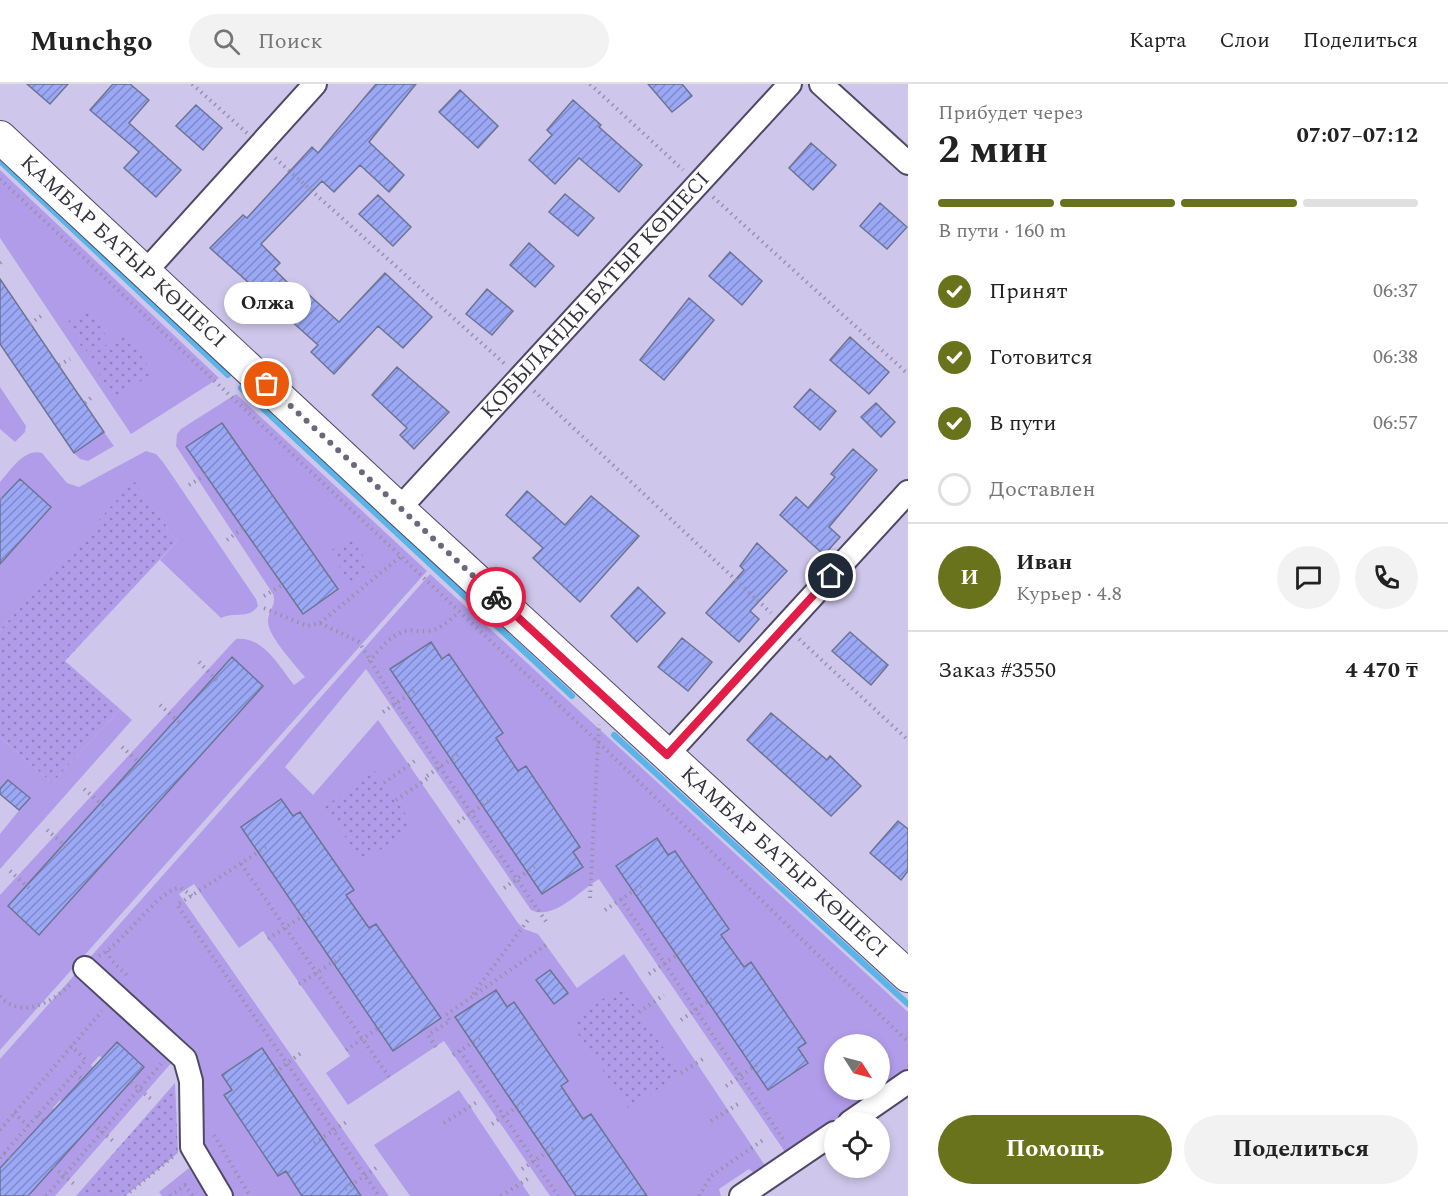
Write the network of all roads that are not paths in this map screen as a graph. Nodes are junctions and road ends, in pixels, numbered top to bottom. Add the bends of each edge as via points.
1 (315, 84) edge
2 (790, 84) edge
3 (821, 84) edge
4 (0, 137) edge
5 (908, 163) edge
6 (146, 271) junction
7 (908, 492) edge
8 (399, 509) junction
9 (667, 755) junction
10 (85, 968) dead end
11 (908, 976) edge
12 (908, 1082) edge
13 (864, 1112) edge
14 (824, 1140) edge
15 (222, 1196) edge
16 (741, 1196) edge

1 - 6 street
2 - 8 street, ҚОБЫЛАНДЫ БАТЫР КӨШЕСІ
3 - 5 street
4 - 6 main road, ҚАМБАР БАТЫР КӨШЕСІ
6 - 8 main road, ҚАМБАР БАТЫР КӨШЕСІ
7 - 9 street
8 - 9 main road, ҚАМБАР БАТЫР КӨШЕСІ
9 - 11 main road, ҚАМБАР БАТЫР КӨШЕСІ
10 - 15 street via 185,1059 190,1070 192,1147
12 - 13 street
14 - 16 street

